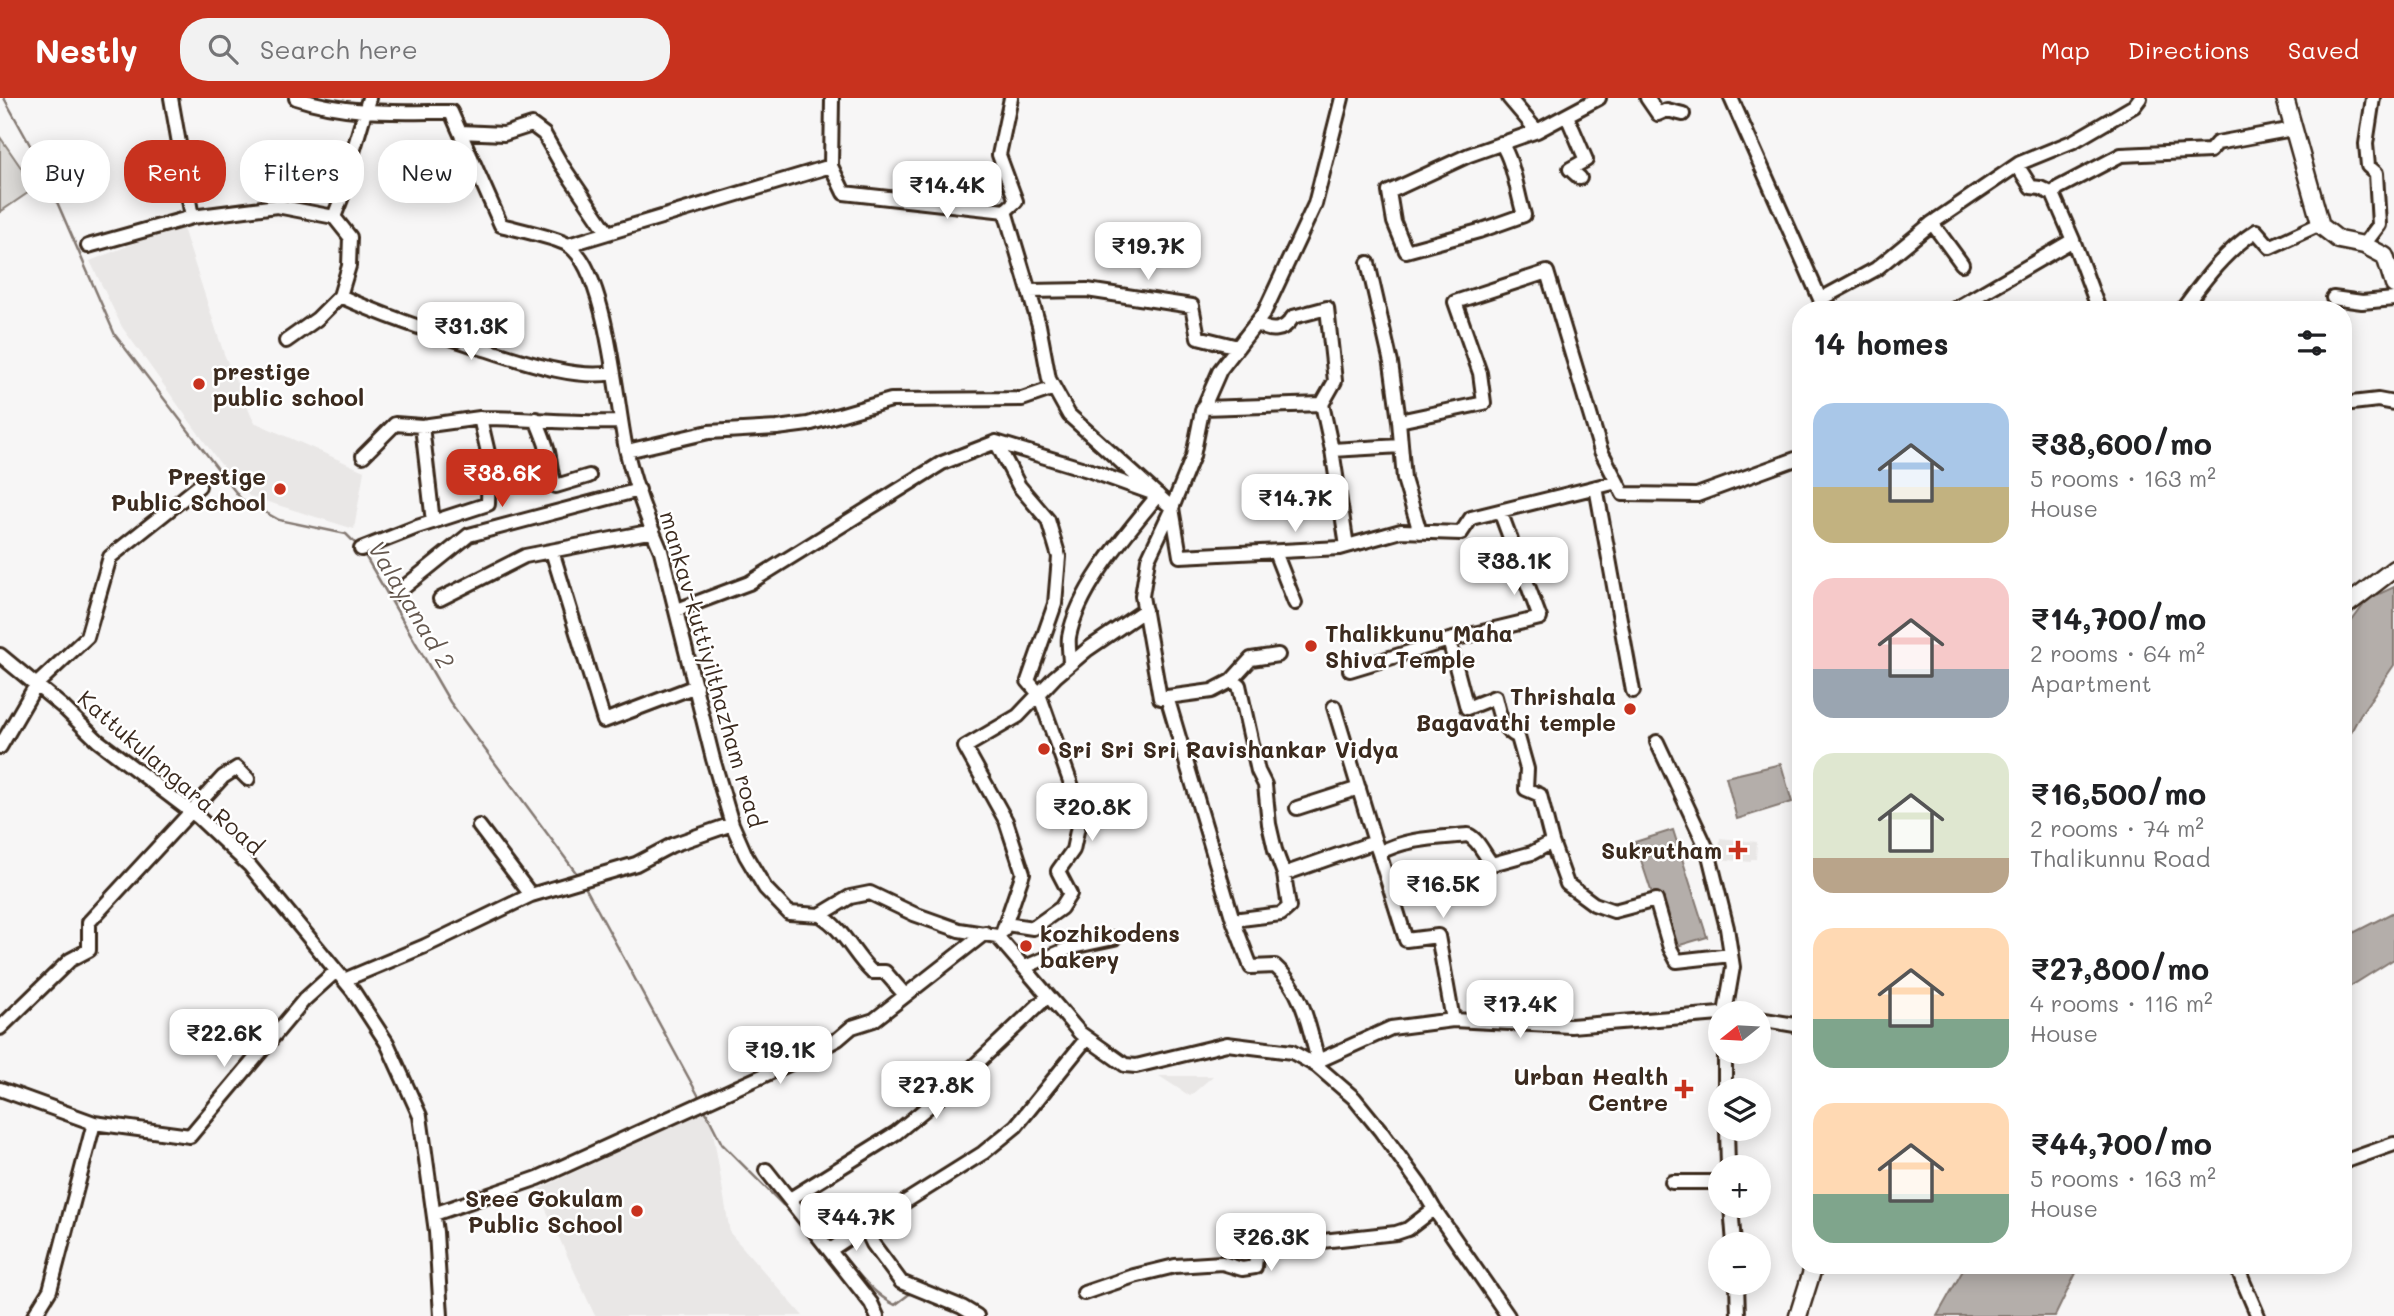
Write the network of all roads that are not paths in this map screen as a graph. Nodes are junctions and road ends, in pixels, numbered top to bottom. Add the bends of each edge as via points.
1 (171, 98) edge
2 (296, 98) edge
3 (369, 98) edge
4 (832, 98) edge
5 (1342, 98) edge
6 (1509, 98) edge
7 (1599, 98) edge
8 (1647, 98) edge
9 (1731, 98) edge
10 (2140, 98) edge
11 (2285, 98) edge
12 (2373, 98) edge
13 (1010, 99) edge
14 (364, 113) junction
15 (1683, 114) dead end
16 (1567, 116) junction
17 (2292, 129) junction
18 (1537, 131) junction
19 (460, 132) junction
20 (1501, 143) junction
21 (2017, 165) junction
22 (831, 166) junction
23 (1580, 178) dead end
24 (2053, 194) junction
25 (1005, 211) junction
26 (192, 217) junction
27 (334, 217) junction
28 (1932, 223) junction
29 (2320, 224) junction
30 (608, 233) junction
31 (2073, 240) junction
32 (568, 244) junction
33 (2364, 245) junction
34 (88, 246) dead end
35 (1368, 263) dead end
36 (1962, 264) dead end
37 (2393, 273) edge
38 (1029, 291) junction
39 (340, 296) junction
40 (2333, 298) dead end
41 (2394, 299) edge
42 (1822, 301) edge
43 (1828, 301) edge
44 (1968, 301) edge
45 (2096, 301) edge
46 (2189, 301) edge
47 (1256, 323) junction
48 (286, 341) dead end
49 (1238, 347) junction
50 (612, 373) junction
51 (1054, 388) junction
52 (2352, 403) edge
53 (2394, 403) edge
54 (1322, 404) junction
55 (1203, 408) junction
56 (480, 418) junction
57 (536, 419) junction
58 (1399, 421) junction
59 (621, 422) junction
60 (422, 426) junction
61 (996, 442) junction
62 (1401, 446) junction
63 (1332, 450) junction
64 (627, 451) junction
65 (362, 456) dead end
66 (1792, 460) edge
67 (590, 476) dead end
68 (1617, 482) junction
69 (199, 486) dead end
70 (1596, 487) junction
71 (639, 489) junction
72 (1158, 495) junction
73 (1172, 508) junction
74 (1500, 511) junction
75 (433, 522) junction
76 (653, 531) junction
77 (1420, 532) junction
78 (1348, 546) junction
79 (361, 549) dead end
80 (552, 551) junction
81 (1275, 551) junction
82 (2394, 569) edge
83 (397, 593) dead end
84 (440, 599) dead end
85 (2352, 601) edge
86 (1295, 603) dead end
87 (677, 610) junction
88 (1145, 610) junction
89 (1449, 640) junction
90 (0, 655) edge
91 (1278, 655) dead end
92 (1070, 664) junction
93 (1350, 670) dead end
94 (1231, 681) junction
95 (36, 685) junction
96 (696, 686) junction
97 (1633, 691) dead end
98 (1039, 694) junction
99 (1167, 696) junction
100 (1334, 707) dead end
101 (1657, 742) dead end
102 (0, 747) edge
103 (248, 779) dead end
104 (1359, 788) junction
105 (1297, 808) dead end
106 (190, 811) junction
107 (732, 824) junction
108 (479, 826) dead end
109 (1552, 842) junction
110 (1377, 848) junction
111 (1284, 874) junction
112 (531, 895) junction
113 (820, 915) junction
114 (1233, 920) junction
115 (1006, 924) junction
116 (986, 933) junction
117 (1114, 937) dead end
118 (1001, 938) junction
119 (1731, 955) junction
120 (1025, 967) junction
121 (340, 975) junction
122 (905, 995) junction
123 (1048, 996) junction
124 (1726, 1001) edge
125 (1708, 1014) edge
126 (1453, 1020) junction
127 (1771, 1020) edge
128 (1792, 1024) edge
129 (0, 1028) edge
130 (1087, 1038) junction
131 (1318, 1063) junction
132 (0, 1089) edge
133 (94, 1123) junction
134 (2394, 1144) edge
135 (2352, 1159) edge
136 (765, 1170) dead end
137 (1672, 1182) dead end
138 (1708, 1182) edge
139 (790, 1199) junction
140 (1434, 1209) junction
141 (434, 1214) junction
142 (865, 1227) junction
143 (830, 1250) junction
144 (1811, 1274) edge
145 (2240, 1274) edge
146 (1084, 1293) dead end
147 (1737, 1295) edge
148 (34, 1316) edge
149 (440, 1316) edge
150 (877, 1316) edge
151 (977, 1316) edge
152 (1508, 1316) edge
153 (1738, 1316) edge
154 (1798, 1316) edge
155 (2258, 1316) edge

1 - 26 street
2 - 14 street
3 - 14 street
4 - 22 street
5 - 47 street via 1315,204
6 - 18 street
7 - 16 street
8 - 15 street via 1658,114 1667,110
9 - 42 street
10 - 21 street via 2074,141
11 - 17 main road
12 - 33 street via 2368,166 2376,173 2379,225
13 - 25 street via 999,155 1016,201
14 - 19 street via 452,112
14 - 27 street
16 - 18 street
16 - 23 street via 1586,160 1570,169
17 - 24 street via 2217,143 2210,151 2121,155
17 - 29 main road
18 - 20 street
19 - 30 street via 504,134 532,125 544,134
19 - 32 street via 501,225
20 - 20 street via 1389,192 1394,222 1406,251 1524,215
21 - 24 street via 2031,187
21 - 28 street
22 - 25 street via 844,193
22 - 30 street
24 - 31 street
25 - 38 street
26 - 27 street via 276,206
26 - 34 street
27 - 39 street via 350,237 349,266
28 - 36 street
28 - 43 street
29 - 33 main road via 2339,240
29 - 46 street via 2270,247 2256,231 2236,244
30 - 32 street
31 - 44 street
31 - 45 street
32 - 50 street, mankav-kuttiyilthazham road via 585,263 598,293
33 - 37 main road via 2385,256
35 - 58 street
38 - 49 street via 1087,290 1192,306 1198,337
38 - 51 street
39 - 48 street
39 - 50 street via 390,318 526,362 595,376
40 - 41 street via 2362,302
47 - 49 street
47 - 54 street via 1278,330 1288,326 1293,317 1327,307 1335,381
49 - 55 street via 1220,370
50 - 59 street, mankav-kuttiyilthazham road
51 - 64 street via 1022,399 891,400 808,424 709,432
51 - 72 street via 1069,415
52 - 53 street
54 - 55 street
54 - 63 street
55 - 73 street via 1193,456
56 - 57 street
56 - 60 street
56 - 75 street via 489,457 488,504
57 - 59 street
57 - 67 street via 556,486
58 - 62 street
58 - 68 street via 1484,403 1480,373 1455,302 1546,272 1601,451
59 - 64 street, mankav-kuttiyilthazham road
60 - 65 street via 396,424
60 - 75 street
61 - 72 street
61 - 87 street via 942,463 749,583
61 - 98 street via 1019,486 1048,520 1059,557 1055,604 1028,681
62 - 63 street
62 - 77 street via 1404,479
63 - 78 street
64 - 71 street, mankav-kuttiyilthazham road
66 - 68 street via 1697,495 1623,494
68 - 70 street
69 - 95 street via 110,557 87,637
70 - 74 street
70 - 97 street
71 - 76 street, mankav-kuttiyilthazham road
71 - 83 street via 469,535
72 - 73 street
72 - 92 street via 1101,568 1083,599 1069,638
73 - 81 street via 1180,556
73 - 88 street via 1148,559 1142,596
74 - 77 street via 1471,518 1461,533
74 - 89 street via 1540,618
75 - 79 street
76 - 80 street
76 - 87 street, mankav-kuttiyilthazham road
77 - 78 street via 1401,531
78 - 81 street
80 - 84 street via 526,556
80 - 96 street via 604,721
81 - 86 street
82 - 85 main road
87 - 96 street, mankav-kuttiyilthazham road
88 - 92 street
88 - 99 street via 1160,698
89 - 93 street
89 - 109 street via 1467,708 1495,697 1507,731 1517,737 1527,769 1526,789 1539,795
90 - 95 street, Kattukulangara Road
91 - 94 street via 1251,659
92 - 98 street
94 - 99 street via 1212,691
94 - 111 street via 1239,685
95 - 102 street
95 - 106 street, Kattukulangara Road via 98,741
96 - 107 street, mankav-kuttiyilthazham road
98 - 115 street via 1018,716 965,747 1006,821 1023,873
98 - 115 street via 1081,812 1073,850 1058,871 1070,894 1061,908 1033,928
99 - 114 street
100 - 104 street
101 - 119 street via 1708,851
103 - 106 street via 237,768
104 - 105 street
104 - 110 street
106 - 121 street, Kattukulangara Road via 250,866
106 - 129 street via 89,922 89,950 70,960
107 - 112 street via 672,845 636,864
107 - 113 street, mankav-kuttiyilthazham road via 765,888 789,913
108 - 112 street
109 - 110 street via 1492,864 1468,835
109 - 119 street via 1567,884 1594,904 1614,911 1656,900 1677,961
110 - 111 street
110 - 126 street via 1406,940 1438,936
111 - 114 street via 1289,907 1281,914
112 - 121 street via 425,946
113 - 116 street via 850,897 870,893 959,930
113 - 122 street via 834,923 864,964 873,972 886,972
114 - 131 street via 1251,967 1275,966 1286,976 1304,1009
115 - 118 street
116 - 118 street
116 - 122 street
117 - 120 street via 1072,947
118 - 120 street
119 - 124 street
120 - 123 street
121 - 133 street via 304,1000 190,1136
121 - 141 street, Kattukulangara Road via 387,1043 420,1116
122 - 141 street via 874,1020 852,1027 804,1057 538,1178
123 - 130 street
123 - 139 street via 896,1133
125 - 126 street via 1571,1026
126 - 131 street via 1391,1028
127 - 128 street
130 - 131 street via 1125,1065 1227,1044 1292,1052
130 - 142 street via 1000,1140
131 - 140 street via 1354,1098
132 - 133 street
133 - 148 street via 50,1290
134 - 135 street
136 - 139 street
137 - 138 street
139 - 143 street
140 - 146 street via 1396,1233 1256,1248 1255,1267 1175,1266
140 - 152 street
141 - 149 street, Kattukulangara Road
142 - 143 street
142 - 151 street via 901,1282
143 - 150 street
144 - 154 main road
145 - 155 street
147 - 153 street

